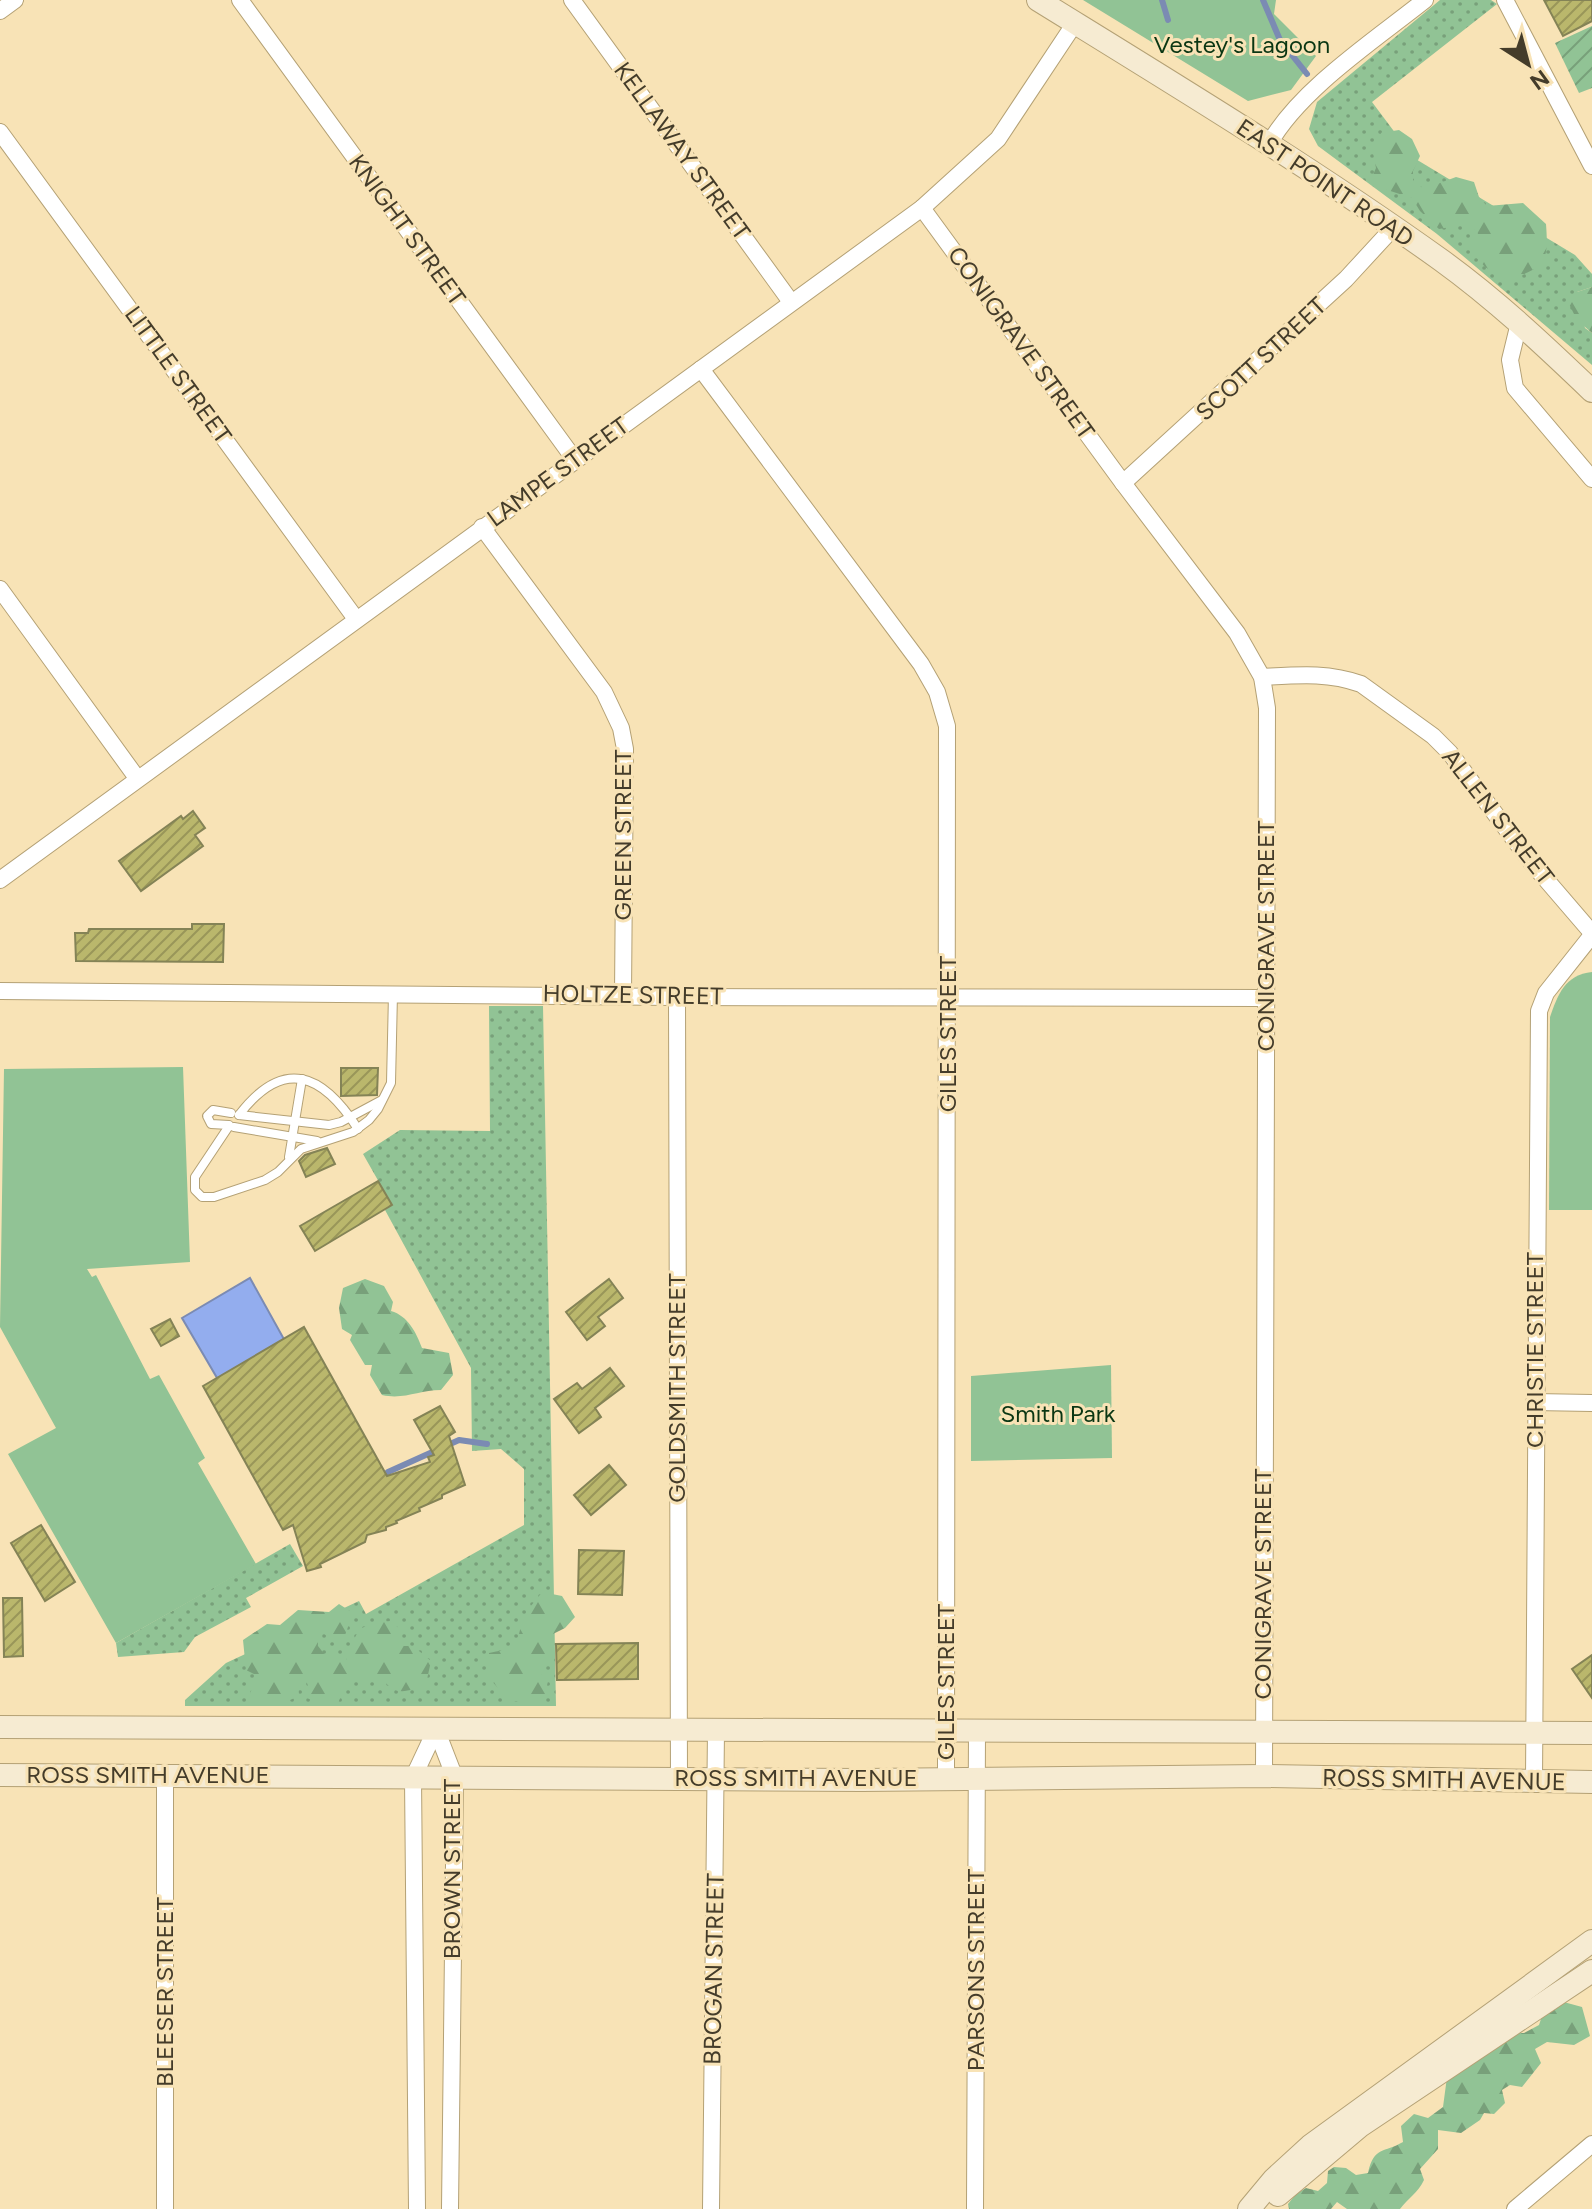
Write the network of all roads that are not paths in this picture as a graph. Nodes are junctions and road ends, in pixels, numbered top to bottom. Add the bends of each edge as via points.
1 (240, 0) edge
2 (572, 0) edge
3 (1038, 0) edge
4 (1425, 0) edge
5 (1505, 0) edge
6 (1075, 23) junction
7 (0, 132) edge
8 (1269, 144) junction
9 (1592, 166) edge
10 (922, 208) junction
11 (1393, 228) junction
12 (791, 302) junction
13 (1519, 323) junction
14 (701, 369) junction
15 (1592, 391) edge
16 (575, 460) junction
17 (1592, 479) edge
18 (1123, 483) junction
19 (482, 527) junction
20 (0, 589) edge
21 (356, 619) junction
22 (1262, 677) junction
23 (137, 778) junction
24 (0, 880) edge
25 (1592, 934) edge
26 (0, 991) edge
27 (393, 993) junction
28 (623, 995) junction
29 (677, 997) junction
30 (948, 997) junction
31 (1265, 998) junction
32 (302, 1079) junction
33 (382, 1100) junction
34 (236, 1114) junction
35 (350, 1117) junction
36 (296, 1122) junction
37 (231, 1126) junction
38 (358, 1129) junction
39 (277, 1134) junction
40 (293, 1137) junction
41 (326, 1140) junction
42 (288, 1160) junction
43 (1534, 1402) junction
44 (1592, 1403) edge
45 (0, 1727) edge
46 (436, 1729) junction
47 (677, 1730) junction
48 (716, 1730) junction
49 (945, 1731) junction
50 (977, 1731) junction
51 (1264, 1732) junction
52 (1534, 1732) junction
53 (1592, 1733) edge
54 (165, 1774) junction
55 (0, 1775) edge
56 (1264, 1776) junction
57 (946, 1777) junction
58 (976, 1777) junction
59 (413, 1778) junction
60 (455, 1778) junction
61 (679, 1779) junction
62 (715, 1779) junction
63 (1534, 1782) junction
64 (1592, 1782) edge
65 (1592, 1941) edge
66 (1551, 1970) junction
67 (1592, 1971) edge
68 (1566, 1989) junction
69 (1592, 2144) edge
70 (165, 2209) edge
71 (417, 2209) edge
72 (450, 2209) edge
73 (711, 2209) edge
74 (975, 2209) edge
75 (1249, 2209) edge
76 (1263, 2209) edge
77 (1515, 2209) edge

1 - 16 street, KNIGHT STREET
2 - 12 street, KELLAWAY STREET
3 - 6 street, EAST POINT ROAD
4 - 8 street via 1305,97
5 - 9 street
6 - 8 street, EAST POINT ROAD
6 - 10 street, LAMPE STREET via 998,139
7 - 21 street, LITTLE STREET
8 - 11 street, EAST POINT ROAD
10 - 12 street, LAMPE STREET
10 - 18 street, CONIGRAVE STREET
11 - 13 street, EAST POINT ROAD
11 - 18 street, SCOTT STREET via 1346,279
12 - 14 street, LAMPE STREET
13 - 15 street, EAST POINT ROAD
13 - 17 street via 1510,360 1515,388
14 - 16 street, LAMPE STREET
14 - 30 street, GILES STREET via 937,692 948,750
16 - 19 street, LAMPE STREET
18 - 22 street, CONIGRAVE STREET via 1237,633
19 - 21 street, LAMPE STREET
19 - 28 street, GREEN STREET via 604,692 621,728
20 - 23 street
21 - 23 street, LAMPE STREET
22 - 25 street, ALLEN STREET via 1314,673 1361,684 1433,736
22 - 31 street, CONIGRAVE STREET via 1267,708
23 - 24 street, LAMPE STREET
25 - 43 street, CHRISTIE STREET via 1546,993 1539,1011
26 - 27 street, HOLTZE STREET
27 - 28 street, HOLTZE STREET
27 - 33 lane via 392,1076
28 - 29 street, HOLTZE STREET
29 - 30 street, HOLTZE STREET
29 - 47 street, GOLDSMITH STREET
30 - 31 street, HOLTZE STREET
30 - 49 street, GILES STREET
31 - 51 street, CONIGRAVE STREET
32 - 34 lane via 265,1088
32 - 35 lane via 323,1088
32 - 36 lane
33 - 35 lane
33 - 38 lane
34 - 36 lane
34 - 37 lane via 241,1122
34 - 37 lane via 213,1110 207,1116 211,1124
35 - 36 lane via 329,1125
35 - 38 lane
36 - 40 lane
37 - 39 lane
37 - 42 lane via 195,1177 195,1190 202,1197 265,1180
38 - 41 lane
39 - 40 lane
39 - 42 lane
40 - 41 lane
40 - 42 lane
41 - 42 lane
43 - 44 street
43 - 52 street, CHRISTIE STREET
45 - 46 street, ROSS SMITH AVENUE
46 - 47 street, ROSS SMITH AVENUE
46 - 59 street, BROWN STREET
46 - 60 street, BROWN STREET
47 - 48 street, ROSS SMITH AVENUE
47 - 61 street, GOLDSMITH STREET
48 - 49 street, ROSS SMITH AVENUE
48 - 62 street, BROGAN STREET
49 - 50 street, ROSS SMITH AVENUE
49 - 57 street, GILES STREET
50 - 51 street, ROSS SMITH AVENUE
50 - 58 street, PARSONS STREET
51 - 52 street, ROSS SMITH AVENUE
51 - 56 street, CONIGRAVE STREET
52 - 53 street, ROSS SMITH AVENUE
52 - 63 street, CHRISTIE STREET
54 - 55 street, ROSS SMITH AVENUE
54 - 59 street, ROSS SMITH AVENUE
54 - 70 street, BLEESER STREET
56 - 58 street, ROSS SMITH AVENUE
56 - 63 street, ROSS SMITH AVENUE
57 - 58 street, ROSS SMITH AVENUE
57 - 62 street, ROSS SMITH AVENUE
58 - 74 street, PARSONS STREET
59 - 60 street, ROSS SMITH AVENUE
59 - 71 street, BROWN STREET
60 - 61 street, ROSS SMITH AVENUE
60 - 72 street, BROWN STREET
61 - 62 street, ROSS SMITH AVENUE
62 - 73 street, BROGAN STREET
63 - 64 street, ROSS SMITH AVENUE
65 - 66 street
66 - 68 street
66 - 75 street via 1310,2146
67 - 68 street
68 - 76 street via 1360,2126
69 - 77 street

